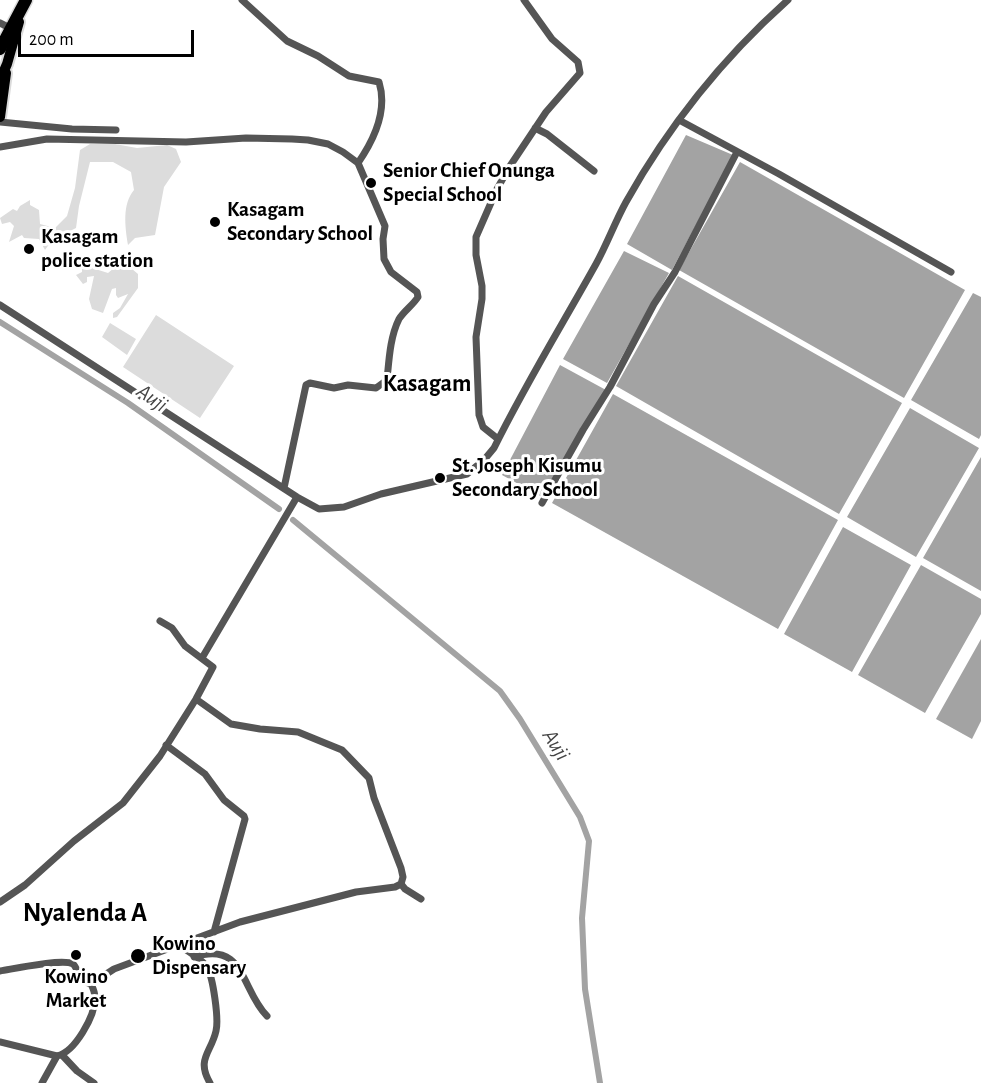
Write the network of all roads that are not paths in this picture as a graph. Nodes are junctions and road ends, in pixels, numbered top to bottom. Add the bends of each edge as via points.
1 (24, 0) edge
2 (242, 0) edge
3 (524, 0) edge
4 (788, 0) edge
5 (4, 25) edge
6 (0, 41) edge
7 (0, 49) edge
8 (7, 64) junction
9 (0, 80) edge
10 (0, 120) edge
11 (679, 120) junction
12 (535, 128) junction
13 (116, 130) dead end
14 (0, 147) edge
15 (737, 152) junction
16 (358, 163) junction
17 (594, 171) dead end
18 (951, 272) dead end
19 (0, 305) edge
20 (498, 439) junction
21 (284, 488) junction
22 (297, 496) junction
23 (542, 504) dead end
24 (160, 621) dead end
25 (202, 658) junction
26 (196, 699) junction
27 (166, 745) junction
28 (401, 884) junction
29 (421, 899) dead end
30 (0, 902) edge
31 (214, 932) junction
32 (177, 944) junction
33 (194, 957) junction
34 (0, 971) edge
35 (91, 984) junction
36 (267, 1017) dead end
37 (0, 1042) edge
38 (59, 1056) junction
39 (42, 1083) edge
40 (94, 1083) edge
41 (210, 1083) edge

1 - 5 highway
1 - 7 highway
1 - 8 main road
2 - 16 street via 287,40 349,76 379,82 380,115 371,144
3 - 12 street via 552,39 580,67 578,77
4 - 11 street via 709,81
5 - 6 highway
8 - 9 main road
8 - 10 main road
10 - 13 street
11 - 15 street
11 - 20 street via 625,204
12 - 17 street
12 - 20 street via 497,189 476,237 482,299 476,346 479,415 483,427
14 - 16 street via 47,139 308,140 328,144
15 - 18 street
15 - 23 street via 675,272
16 - 21 street via 385,226 384,259 391,272 418,297 400,316 394,332 387,380 376,388 334,388 310,382 306,385
19 - 21 street
20 - 22 street via 484,460 467,474 330,509 314,507
21 - 22 street
22 - 25 street
24 - 25 street
25 - 26 street via 213,667
26 - 27 street
26 - 28 street via 231,724 298,732 342,750 369,778 401,867
27 - 30 street via 123,803
27 - 31 street via 205,774 224,800 245,819
28 - 29 street
28 - 31 street via 321,901
31 - 32 street
32 - 33 street
32 - 35 street via 114,969
33 - 36 street via 213,953 233,960
33 - 41 street via 207,966 216,1004 217,1030 204,1058
34 - 35 street via 69,963 75,966 82,981
35 - 38 street via 95,999 90,1014 75,1043
37 - 38 street
38 - 39 street
38 - 40 street

